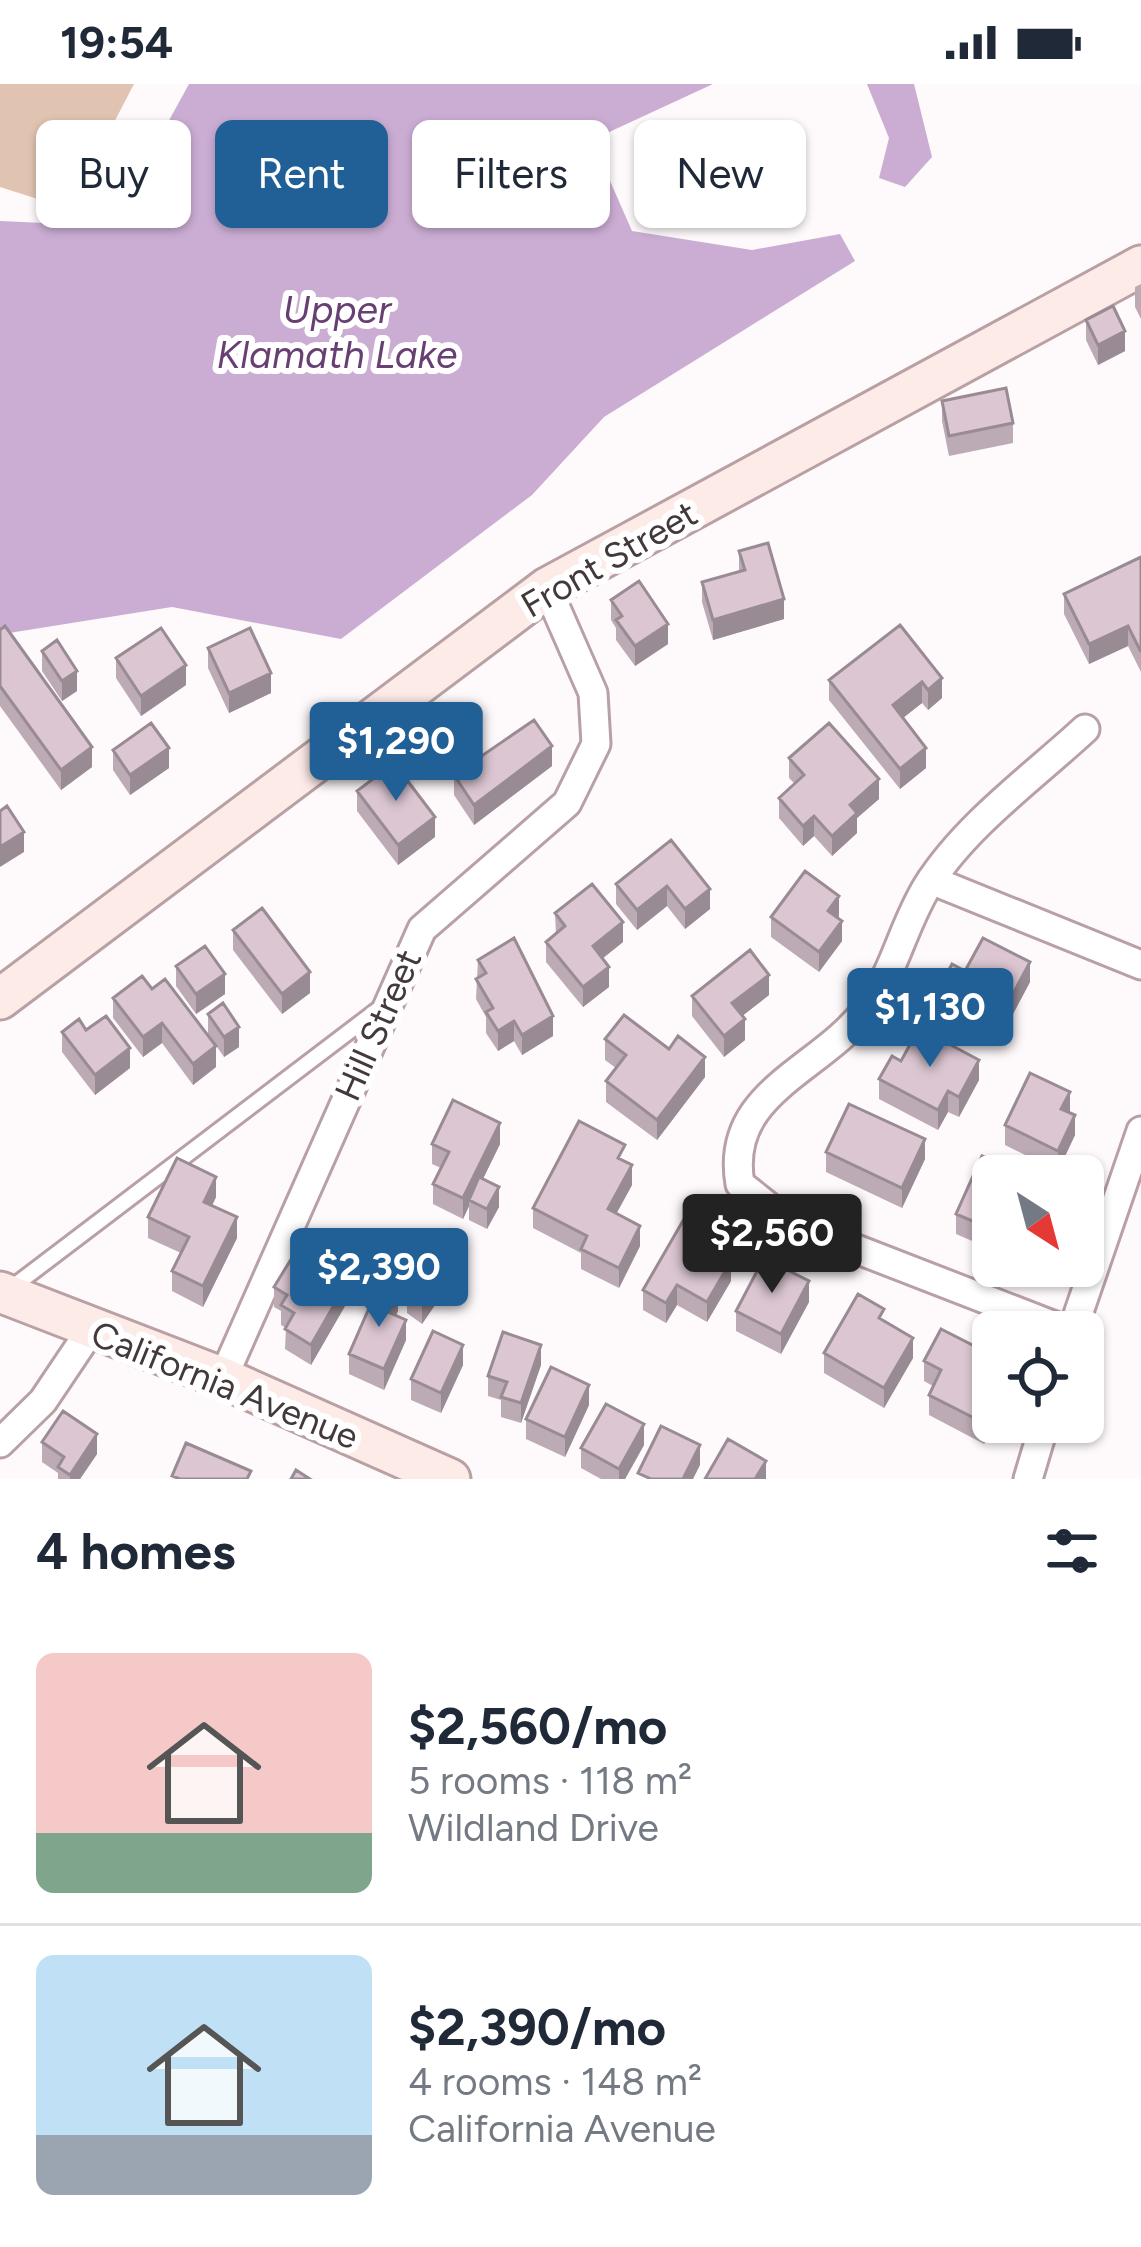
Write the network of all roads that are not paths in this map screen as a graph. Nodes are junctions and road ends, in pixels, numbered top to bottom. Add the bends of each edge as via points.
1 (1141, 266) edge
2 (547, 588) junction
3 (1085, 729) dead end
4 (931, 880) junction
5 (1141, 964) edge
6 (0, 999) edge
7 (386, 1003) junction
8 (1141, 1131) edge
9 (1128, 1218) edge
10 (0, 1292) edge
11 (1017, 1311) edge
12 (1082, 1311) edge
13 (90, 1331) junction
14 (223, 1378) junction
15 (0, 1443) edge
16 (1039, 1443) edge
17 (450, 1479) edge
18 (1028, 1479) edge

1 - 2 street, Front Street
2 - 6 street, Front Street
2 - 7 street, Hill Street via 593,693 596,744 567,803 422,929
3 - 4 street
4 - 5 street
4 - 11 street via 865,1012 745,1119 734,1152 740,1184 789,1223
7 - 13 lane via 7,1292
7 - 14 street, Hill Street
8 - 9 street
9 - 12 street
10 - 13 street, California Avenue
13 - 14 street, California Avenue
13 - 15 street via 43,1401
14 - 17 street, California Avenue
16 - 18 street

